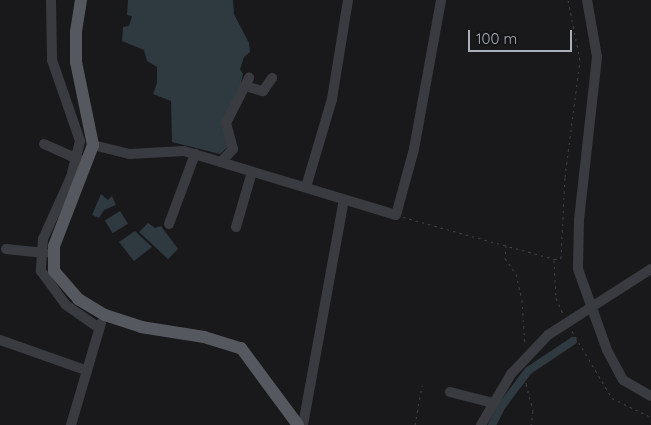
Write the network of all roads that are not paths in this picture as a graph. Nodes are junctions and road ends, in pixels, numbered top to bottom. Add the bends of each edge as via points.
1 (51, 0) edge
2 (80, 0) edge
3 (348, 0) edge
4 (441, 0) edge
5 (587, 0) edge
6 (272, 78) dead end
7 (44, 144) dead end
8 (94, 145) junction
9 (195, 154) junction
10 (225, 158) junction
11 (82, 162) junction
12 (252, 172) junction
13 (306, 187) junction
14 (344, 200) junction
15 (169, 224) dead end
16 (236, 227) dead end
17 (6, 249) dead end
18 (46, 252) junction
19 (651, 269) edge
20 (590, 306) junction
21 (102, 322) junction
22 (0, 340) edge
23 (85, 370) junction
24 (450, 392) dead end
25 (651, 396) edge
26 (493, 403) junction
27 (71, 425) edge
28 (298, 425) edge
29 (303, 425) edge
30 (481, 425) edge

1 - 11 street via 51,57 79,132
2 - 8 main road via 76,62
3 - 13 street via 332,99
4 - 14 street via 414,149 396,215
5 - 20 street via 597,57 579,220 578,269
6 - 10 street via 263,91 247,82 226,123 233,144
7 - 11 street
8 - 9 street via 130,154 169,149
8 - 11 main road
9 - 10 street
9 - 15 street
10 - 12 street
11 - 18 main road
12 - 13 street
12 - 16 street
13 - 14 street
14 - 29 street
17 - 18 street
18 - 21 main road via 60,281
19 - 20 street
20 - 25 street via 623,380
20 - 26 street via 566,321 526,356
21 - 23 street
21 - 28 main road via 204,337 239,348
22 - 23 street
23 - 27 street
24 - 26 street
26 - 30 street

